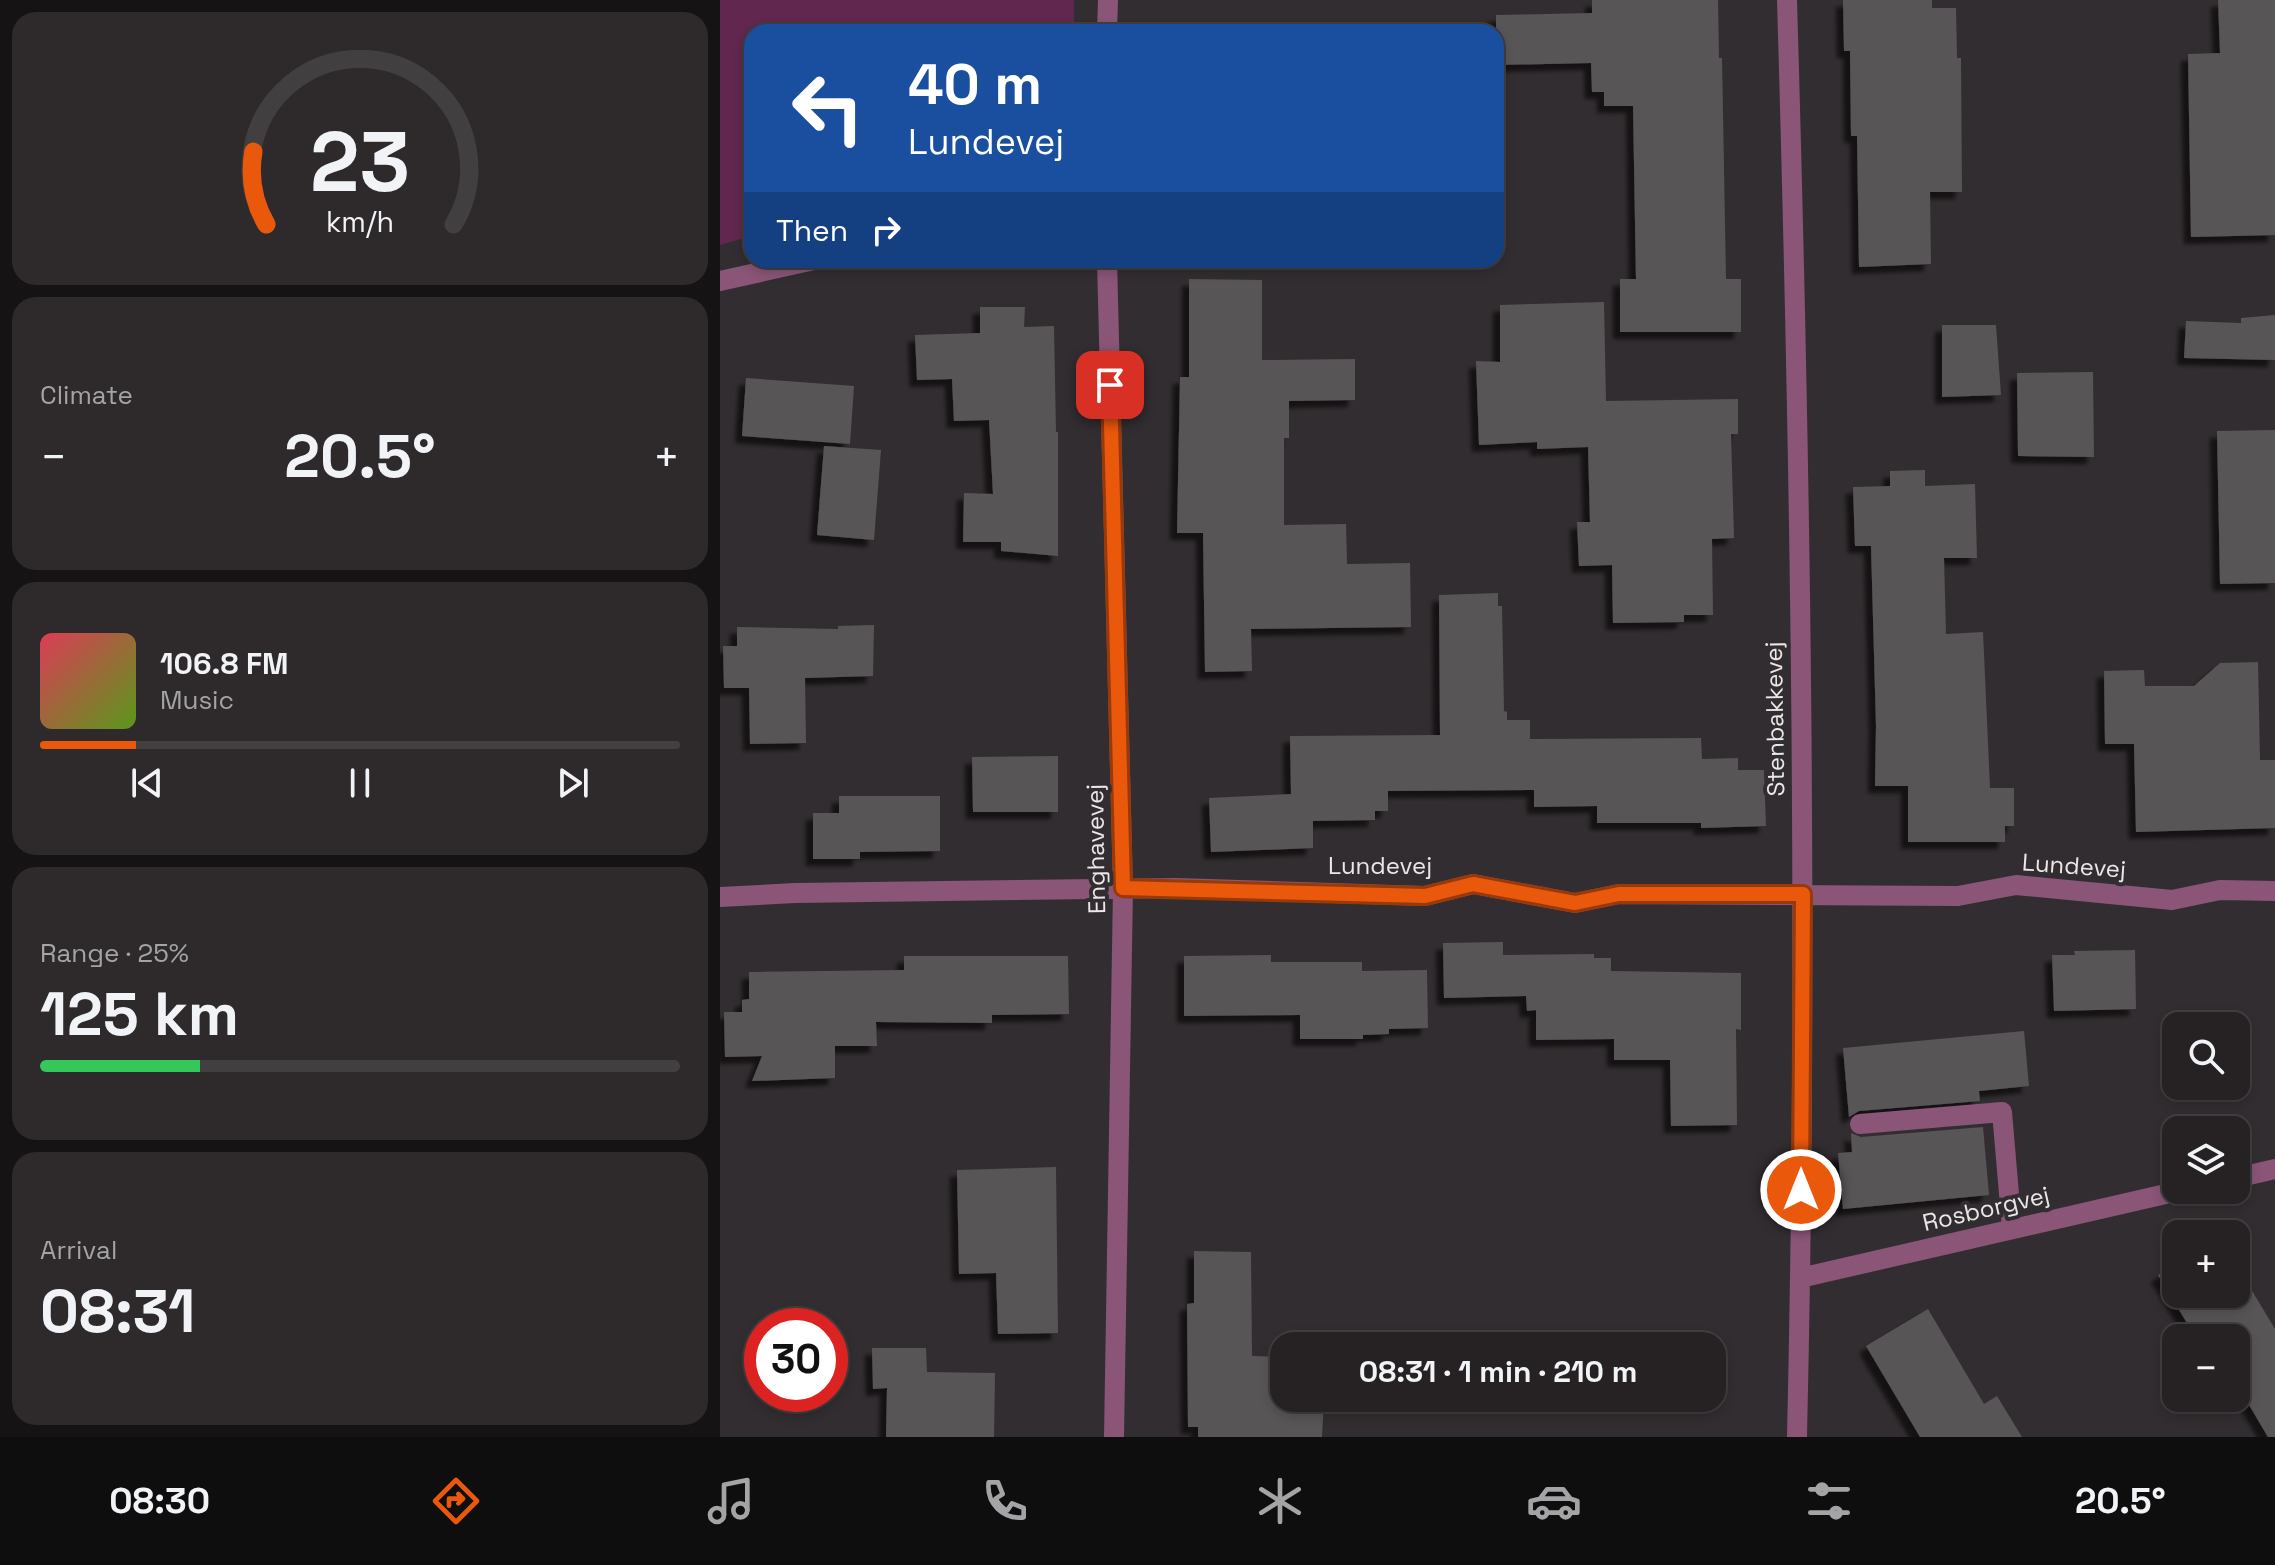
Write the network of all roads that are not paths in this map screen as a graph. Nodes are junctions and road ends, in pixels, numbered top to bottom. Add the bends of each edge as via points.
1 (1108, 0) edge
2 (1787, 0) edge
3 (1107, 24) edge
4 (778, 268) edge
5 (1107, 268) edge
6 (720, 281) edge
7 (1123, 888) junction
8 (2275, 891) edge
9 (1803, 894) junction
10 (720, 897) edge
11 (1860, 1124) dead end
12 (2275, 1169) edge
13 (2250, 1175) edge
14 (2162, 1195) edge
15 (2012, 1229) junction
16 (1800, 1278) junction
17 (1114, 1437) edge
18 (1797, 1437) edge

1 - 3 street
2 - 9 street, Stenbakkevej via 1798,354
4 - 6 street
5 - 7 street, Enghavevej
7 - 9 street, Lundevej via 1425,896 1473,884 1575,903 1619,894
7 - 10 street, Lundevej
7 - 17 street, Enghavevej
8 - 9 street, Lundevej via 2220,890 2172,900 2016,885 1958,896
9 - 16 street, Stenbakkevej
11 - 15 street via 2002,1112
12 - 13 street
14 - 15 street, Rosborgvej
15 - 16 street, Rosborgvej
16 - 18 street, Stenbakkevej

